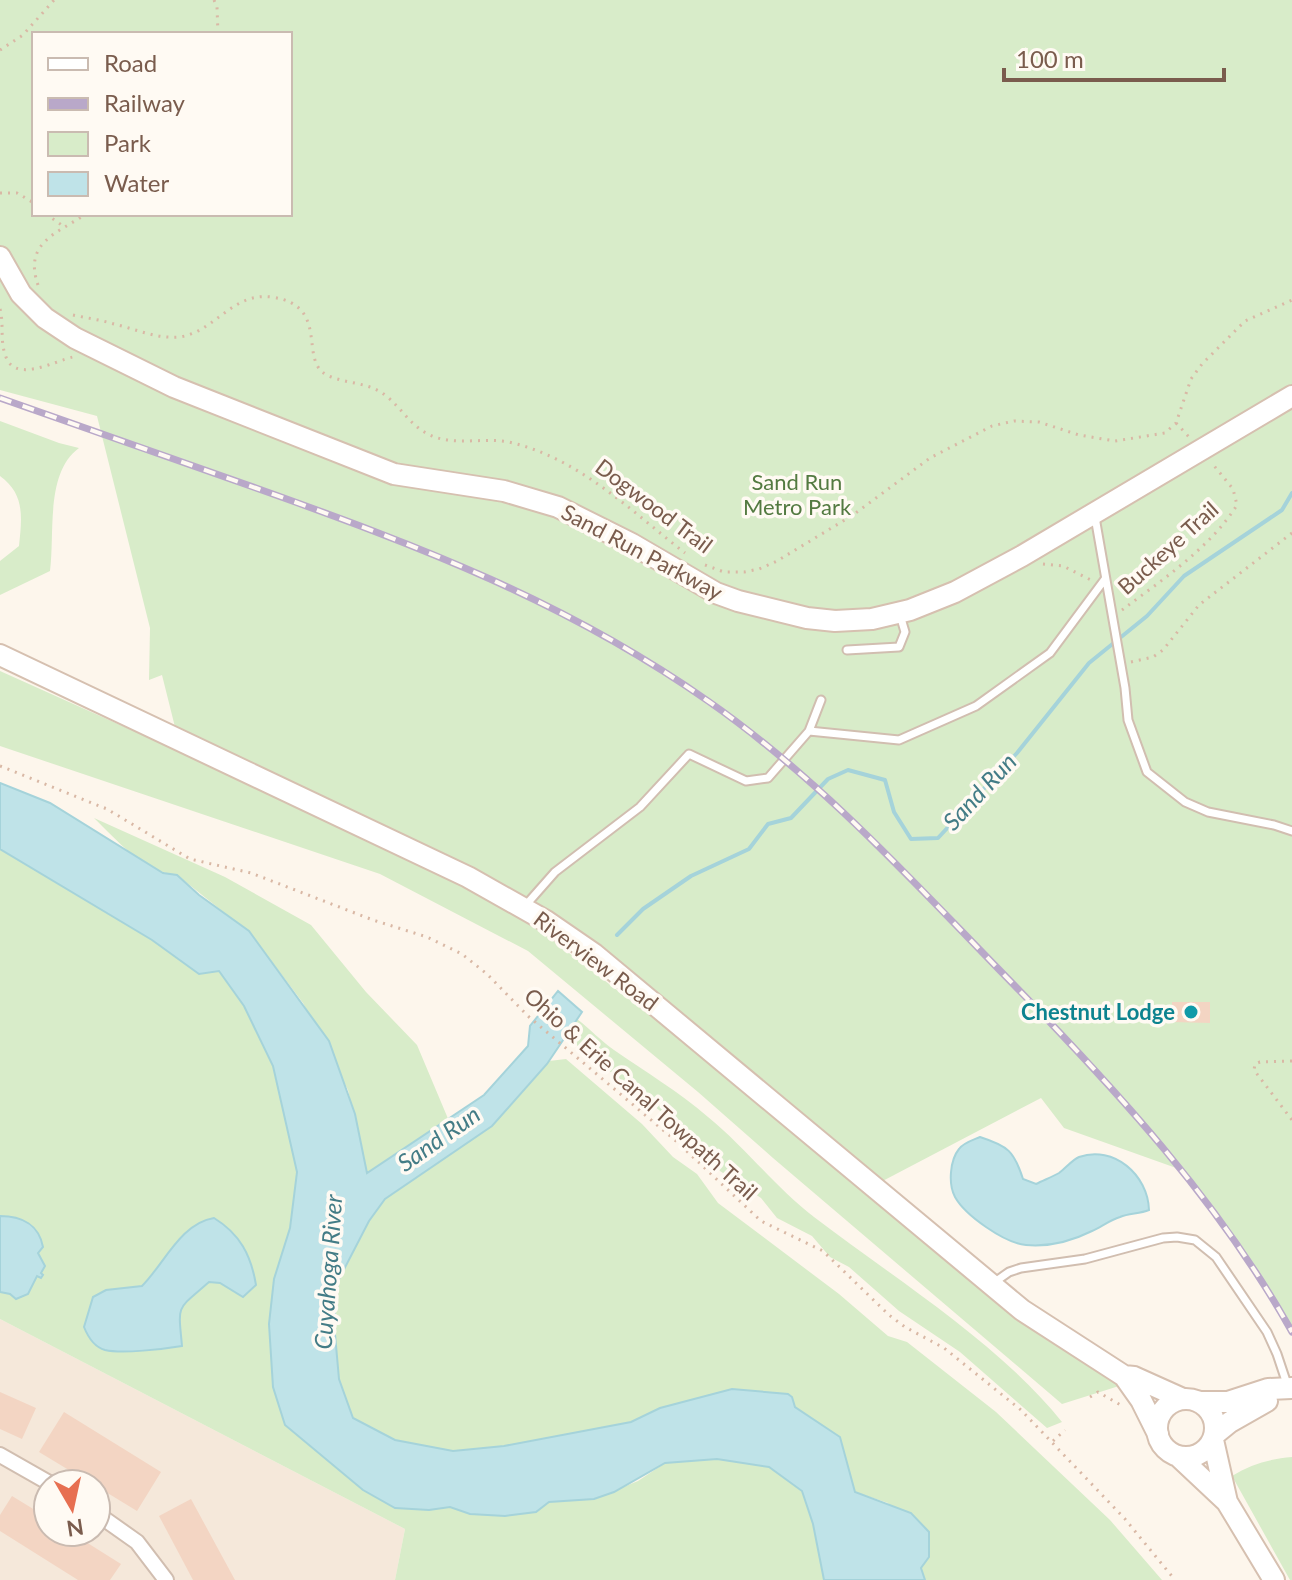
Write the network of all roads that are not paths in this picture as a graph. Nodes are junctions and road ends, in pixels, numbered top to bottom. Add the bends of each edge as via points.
1 (0, 257) edge
2 (1292, 396) edge
3 (1094, 514) junction
4 (1105, 579) junction
5 (899, 613) junction
6 (847, 650) dead end
7 (0, 655) edge
8 (821, 700) dead end
9 (809, 731) junction
10 (1292, 831) edge
11 (523, 907) junction
12 (992, 1284) junction
13 (1124, 1376) junction
14 (1290, 1389) edge
15 (1191, 1401) junction
16 (1158, 1434) junction
17 (1214, 1438) junction
18 (0, 1455) edge
19 (1178, 1456) junction
20 (32, 1473) edge
21 (1227, 1502) junction
22 (112, 1524) edge
23 (166, 1580) edge
24 (1274, 1580) edge

1 - 5 main road, Sand Run Parkway via 21,294 55,325 151,376 244,416 394,474 504,491 558,507 738,601 835,621
2 - 3 main road, Sand Run Parkway
3 - 4 lane
3 - 5 main road, Sand Run Parkway via 965,587
4 - 9 lane via 1050,653 976,706 899,740
4 - 10 lane via 1128,720 1147,772 1185,802 1208,812
5 - 6 lane via 905,632 899,647
7 - 11 main road, Riverview Road
8 - 9 lane
9 - 11 lane via 768,778 746,781 689,754 640,807 555,872
11 - 12 main road, Riverview Road via 594,954
12 - 13 main road, Riverview Road via 1022,1310
12 - 14 lane via 1021,1268 1085,1259 1163,1238 1195,1240 1216,1257 1267,1332
13 - 15 main road, Riverview Road
13 - 16 main road, Riverview Road
14 - 15 main road via 1268,1389 1234,1401
14 - 17 main road via 1242,1414
15 - 16 main road via 1166,1408
15 - 17 main road via 1211,1412
16 - 19 main road via 1165,1448
17 - 19 main road via 1195,1456
17 - 21 main road
18 - 20 street
19 - 21 main road
21 - 24 main road
22 - 23 street via 137,1542

